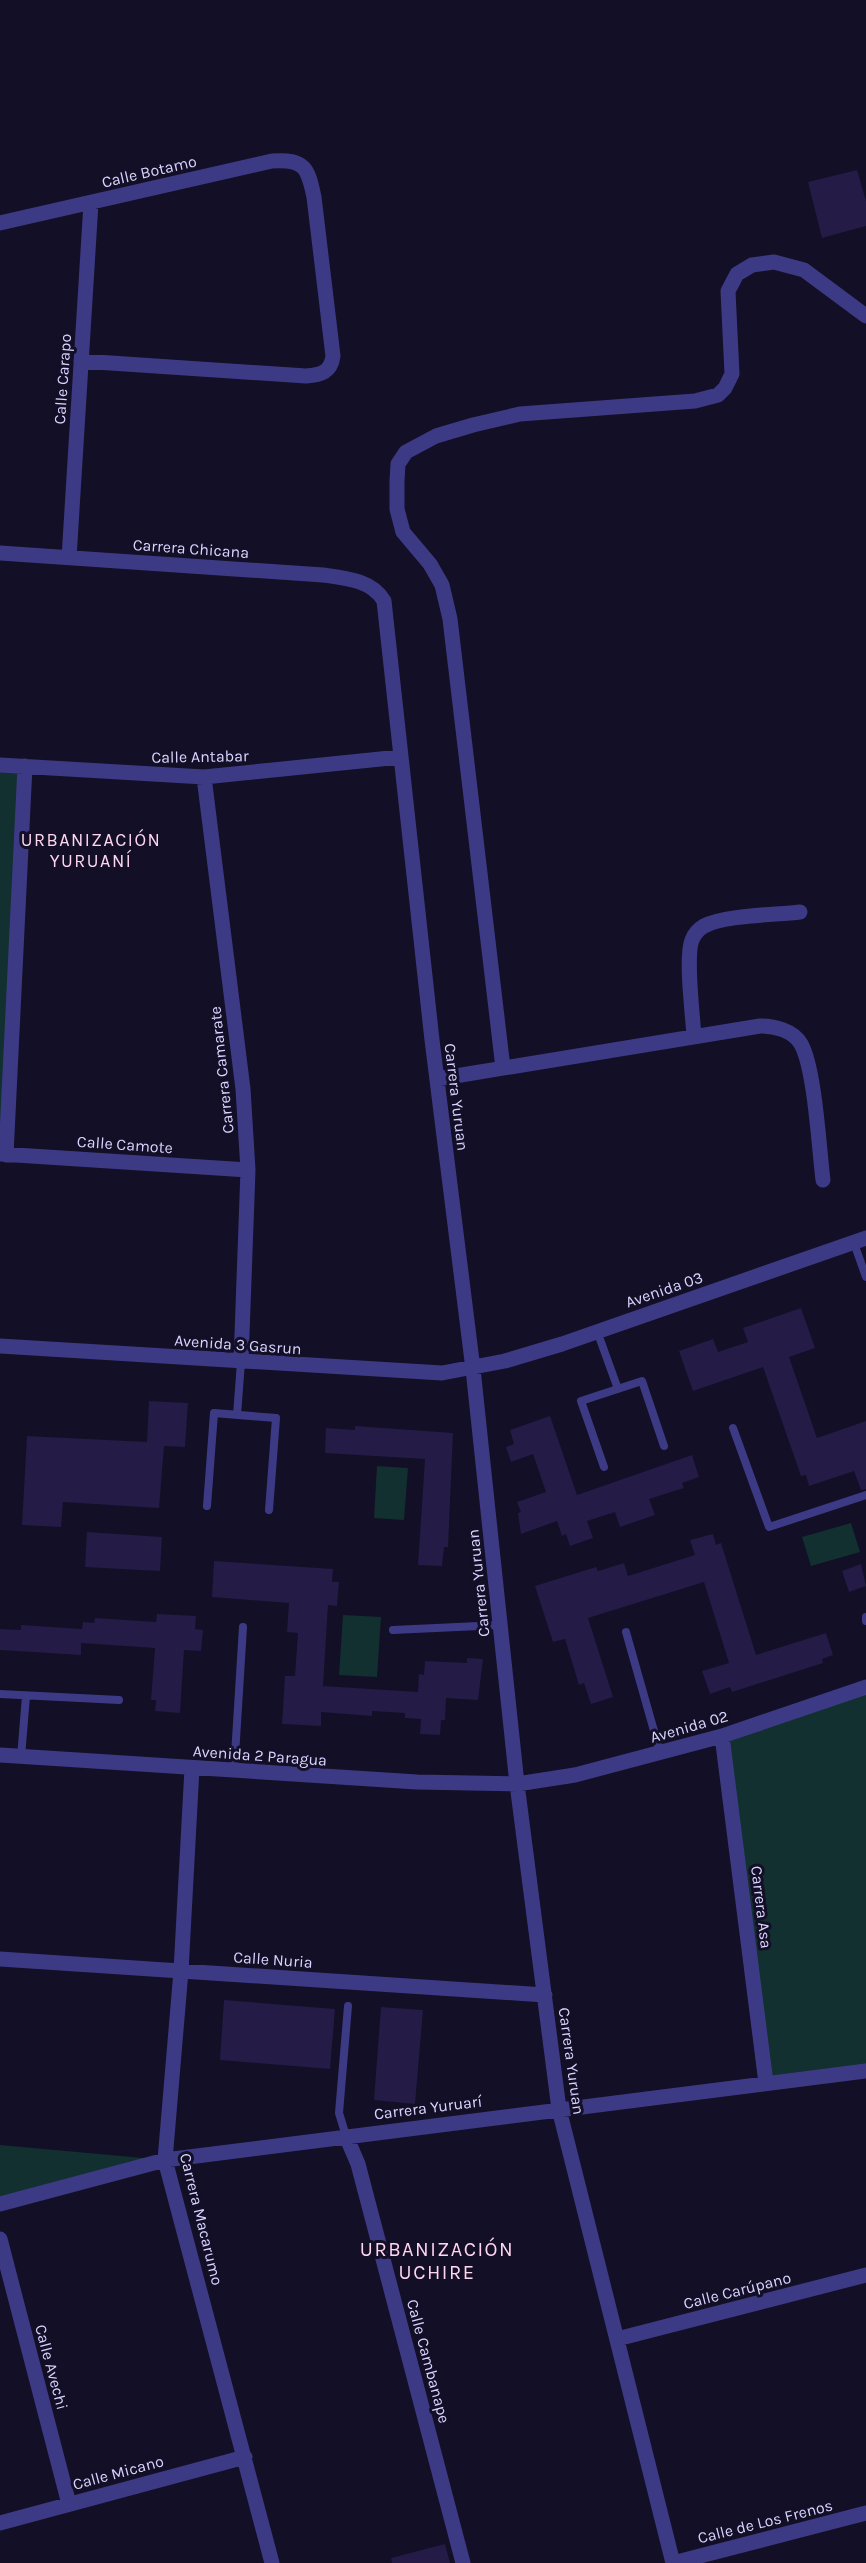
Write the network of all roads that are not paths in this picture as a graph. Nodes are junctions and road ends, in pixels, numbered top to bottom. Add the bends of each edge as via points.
1 (91, 203) junction
2 (0, 223) edge
3 (866, 316) edge
4 (81, 361) junction
5 (0, 554) edge
6 (69, 558) junction
7 (378, 590) joint
8 (400, 757) junction
9 (0, 765) edge
10 (25, 766) junction
11 (204, 777) junction
12 (800, 912) dead end
13 (694, 1037) junction
14 (503, 1068) junction
15 (437, 1079) junction
16 (3, 1154) edge
17 (248, 1170) junction
18 (823, 1180) dead end
19 (860, 1240) edge
20 (866, 1277) edge
21 (597, 1331) junction
22 (0, 1346) edge
23 (241, 1362) junction
24 (473, 1369) junction
25 (618, 1389) junction
26 (237, 1415) junction
27 (733, 1428) dead end
28 (664, 1446) dead end
29 (604, 1467) dead end
30 (866, 1495) edge
31 (207, 1506) dead end
32 (269, 1510) dead end
33 (501, 1625) junction
34 (243, 1627) dead end
35 (393, 1630) dead end
36 (626, 1632) dead end
37 (866, 1687) edge
38 (0, 1694) edge
39 (26, 1696) junction
40 (119, 1700) dead end
41 (722, 1736) junction
42 (660, 1752) junction
43 (0, 1755) edge
44 (21, 1757) junction
45 (192, 1768) junction
46 (234, 1771) junction
47 (517, 1784) junction
48 (0, 1959) edge
49 (181, 1971) junction
50 (544, 1995) junction
51 (348, 2006) dead end
52 (866, 2071) edge
53 (766, 2083) junction
54 (559, 2109) junction
55 (346, 2136) junction
56 (165, 2160) junction
57 (0, 2204) edge
58 (0, 2240) edge
59 (866, 2275) edge
60 (617, 2339) junction
61 (245, 2457) junction
62 (69, 2504) junction
63 (866, 2513) edge
64 (0, 2523) edge
65 (272, 2563) edge
66 (463, 2563) edge
67 (673, 2563) edge

1 - 2 street, Calle Botamo
1 - 4 street, Calle Carapo
1 - 4 street, Calle Botamo via 272,160 298,162 310,176 314,197 333,356 332,366 318,375
3 - 14 street via 804,270 774,262 752,265 737,274 728,291 732,374 718,395 695,401 547,411 494,419 421,443 406,452 398,464 397,509 403,532 442,585 450,619
4 - 6 street, Calle Carapo
5 - 6 street, Carrera Chicana
6 - 7 street, Carrera Chicana via 323,575 352,579
7 - 8 street, Carrera Yuruan via 384,601
8 - 11 street, Calle Antabar
8 - 15 street, Carrera Yuruan
9 - 10 street, Calle Antabar
10 - 11 street, Calle Antabar
10 - 16 street
11 - 17 street, Carrera Camarate via 243,1089
12 - 13 street via 728,920 699,929 689,954
13 - 14 street
13 - 18 street via 771,1026 789,1033 801,1044 808,1066
14 - 15 street
15 - 24 street, Carrera Yuruan
16 - 17 street, Calle Camote
17 - 23 street, Carrera Camarate
19 - 20 lane
19 - 21 street, Avenida 03
21 - 24 street, Avenida 03
21 - 25 lane
22 - 23 street, Avenida 3 Gasrun
23 - 24 street, Avenida 3 Gasrun via 411,1373
23 - 26 lane
24 - 33 street, Carrera Yuruan
25 - 28 lane via 642,1381
25 - 29 lane via 581,1401
26 - 31 lane via 214,1413
26 - 32 lane via 276,1418
27 - 30 lane via 769,1527
33 - 35 lane
33 - 47 street, Carrera Yuruan
34 - 46 lane
36 - 42 lane
37 - 41 street, Avenida 02
38 - 39 lane
39 - 40 lane
39 - 44 lane
41 - 42 street, Avenida 02
41 - 53 street, Carrera Asa
42 - 47 street, Avenida 02 via 575,1776
43 - 44 street, Avenida 2 Paragua
44 - 45 street, Avenida 2 Paragua
45 - 46 street, Avenida 2 Paragua
45 - 49 street, Carrera Macarumo
46 - 47 street, Avenida 2 Paragua
47 - 50 street, Carrera Yuruan
48 - 49 street, Calle Nuria
49 - 50 street, Calle Nuria
49 - 56 street, Carrera Macarumo
50 - 54 street, Carrera Yuruan
51 - 55 lane via 339,2113
52 - 53 street, Carrera Yuruarí
53 - 54 street, Carrera Yuruarí
54 - 55 street, Carrera Yuruarí
54 - 60 street, Carrera Yuruan
55 - 56 street, Carrera Yuruarí
55 - 66 street, Calle Cambanape via 358,2164
56 - 57 street, Carrera Yuruarí
56 - 61 street, Carrera Macarumo
58 - 62 street, Calle Avechi
59 - 60 street, Calle Carúpano
60 - 67 street, Carrera Yuruan
61 - 62 street, Calle Micano
61 - 65 street, Carrera Macarumo
62 - 64 street, Calle Micano
63 - 67 street, Calle de Los Frenos

